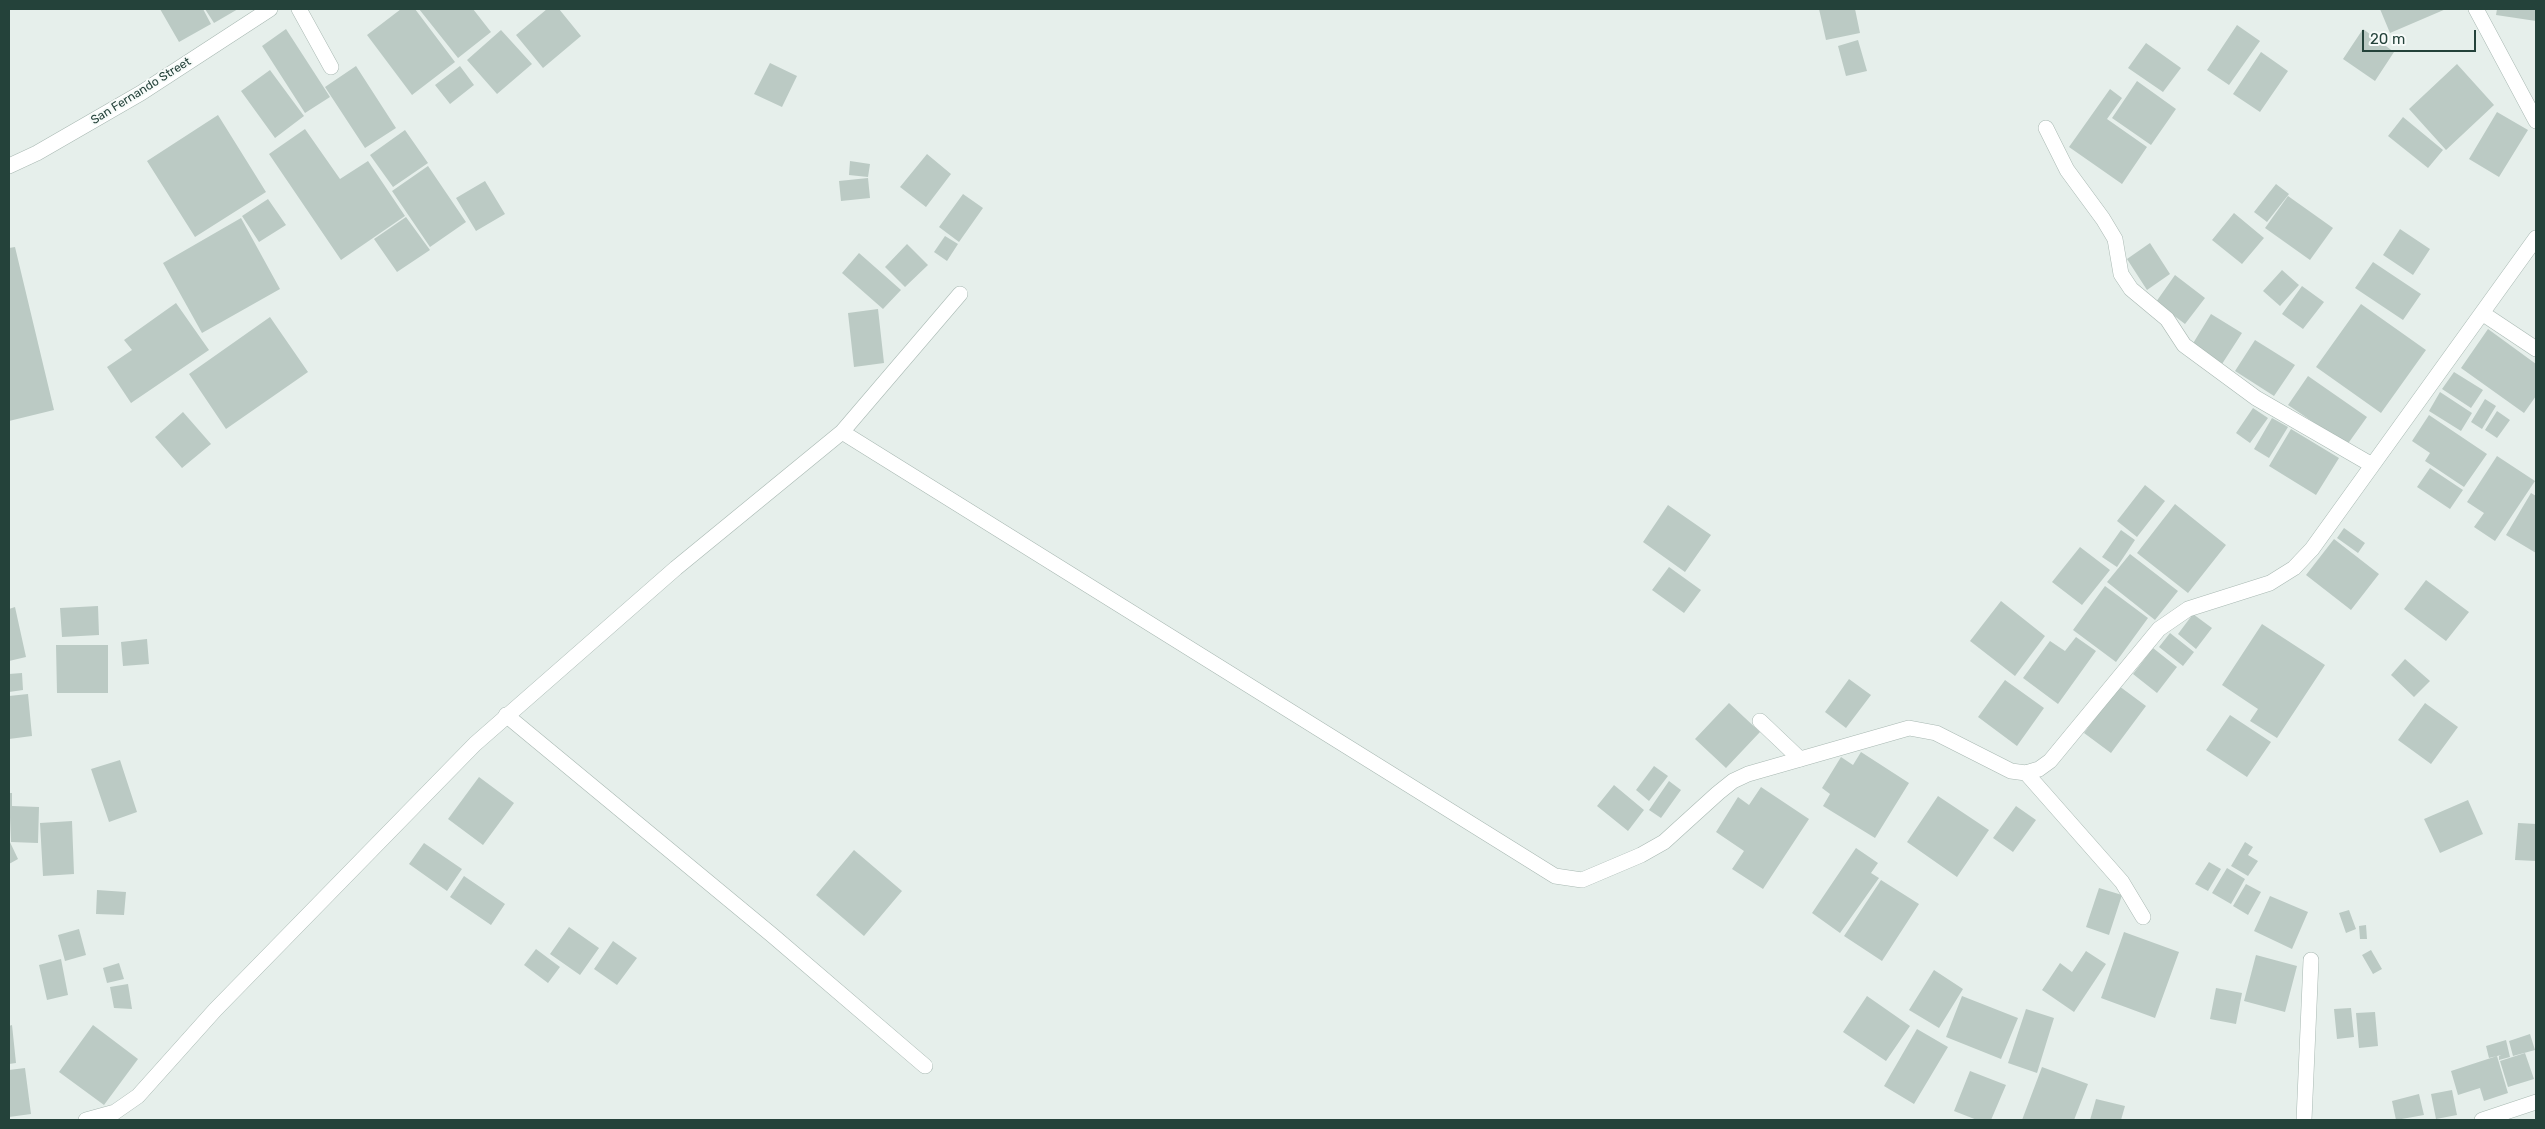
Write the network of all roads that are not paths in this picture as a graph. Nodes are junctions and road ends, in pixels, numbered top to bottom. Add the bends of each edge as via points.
1 (270, 9) edge
2 (300, 9) edge
3 (2476, 9) edge
4 (331, 66) dead end
5 (2536, 121) edge
6 (2046, 128) dead end
7 (9, 166) edge
8 (2536, 238) edge
9 (960, 294) dead end
10 (2482, 313) junction
11 (2536, 349) edge
12 (842, 432) junction
13 (2372, 465) junction
14 (506, 715) junction
15 (1760, 721) dead end
16 (1800, 759) junction
17 (2026, 773) junction
18 (2143, 917) dead end
19 (2311, 960) dead end
20 (925, 1066) dead end
21 (2536, 1102) edge
22 (86, 1120) edge
23 (2304, 1120) edge
24 (2482, 1120) edge

1 - 7 street, San Fernando Street via 141,93 38,154
2 - 4 street
3 - 5 street
6 - 13 street via 2067,170 2104,218 2115,239 2121,274 2131,289 2166,319 2184,345 2256,398
8 - 10 street
9 - 12 street
10 - 11 street
10 - 13 street
12 - 14 street via 676,568
12 - 16 street via 1554,876 1582,880 1641,855 1664,842 1733,781
13 - 17 street via 2312,550 2294,568 2270,583 2188,609 2159,629 2050,761
14 - 20 street
14 - 22 street via 425,793 172,1056 138,1096 115,1112
15 - 16 street
16 - 17 street via 1909,728 1936,733 2011,771
17 - 18 street via 2122,882
19 - 23 street
21 - 24 street

